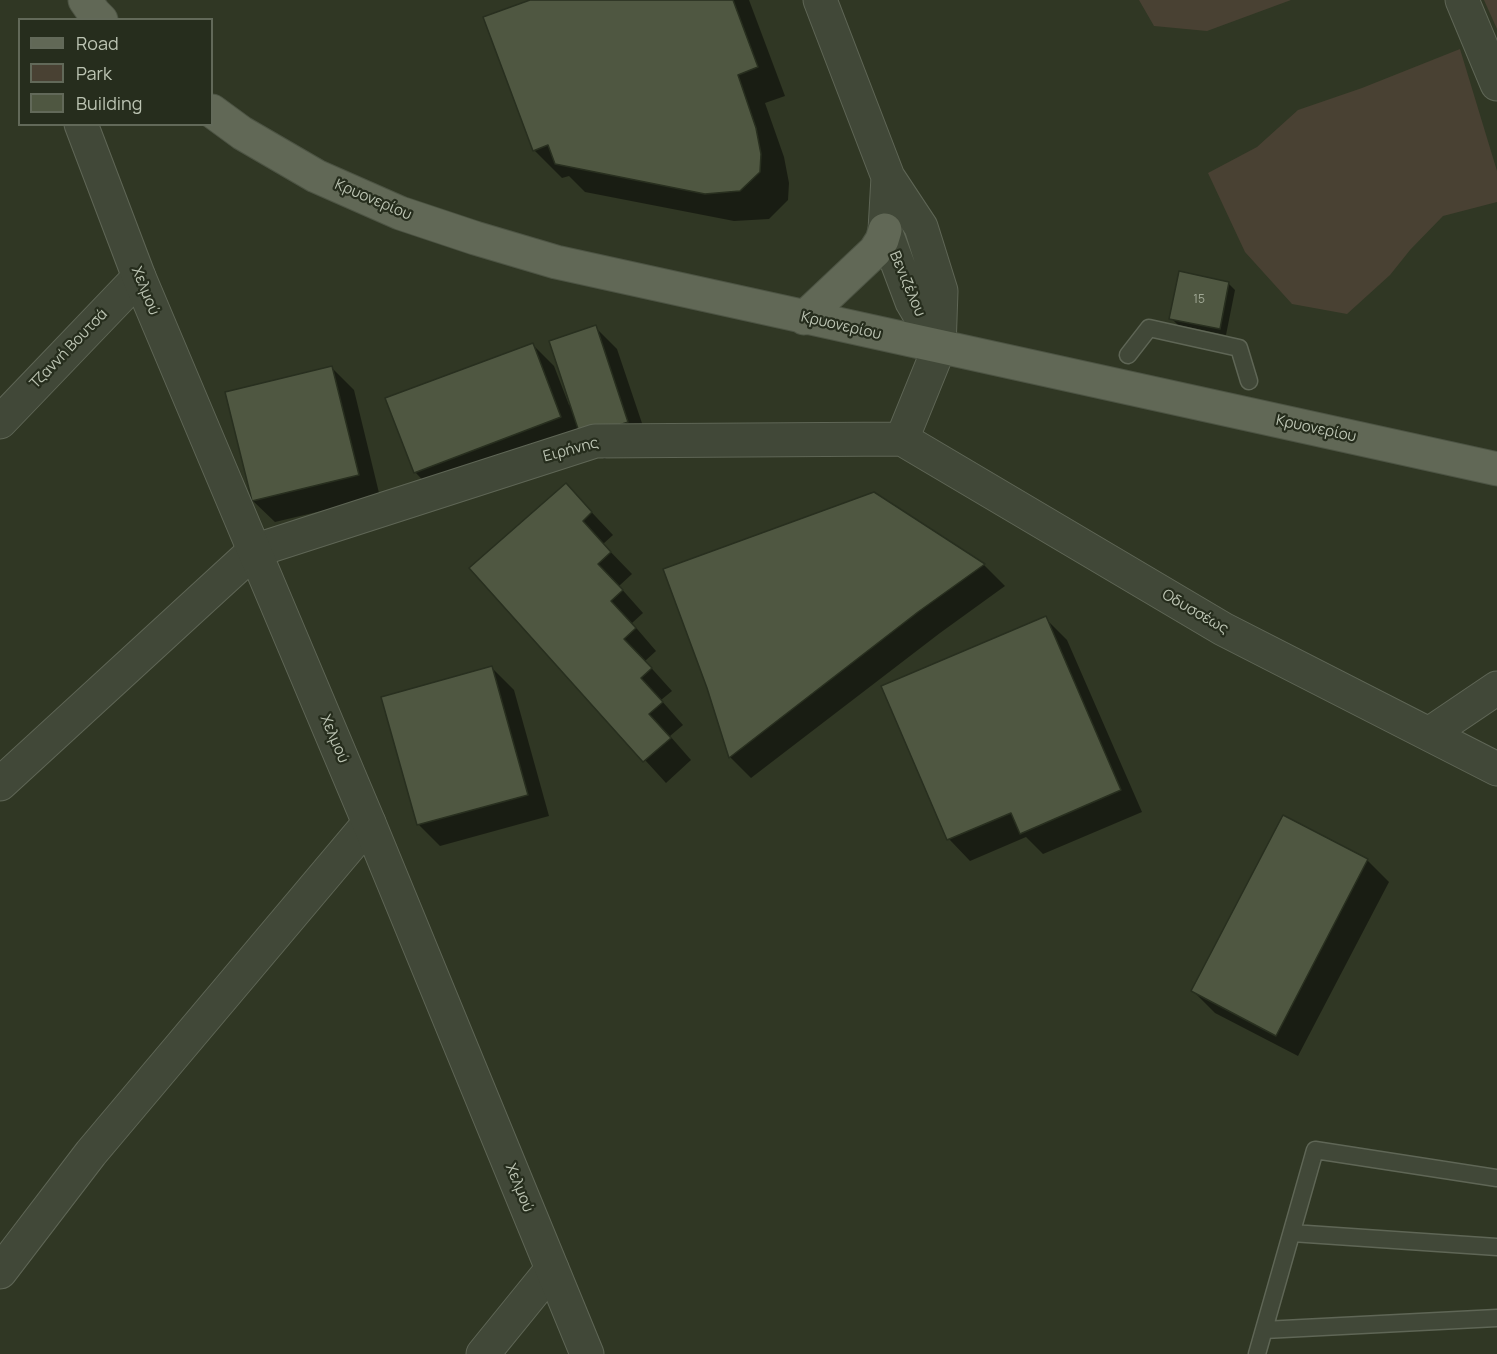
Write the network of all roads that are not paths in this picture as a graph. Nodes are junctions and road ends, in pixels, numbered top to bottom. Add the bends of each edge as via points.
1 (820, 0) edge
2 (1462, 0) edge
3 (1497, 84) edge
4 (213, 112) edge
5 (82, 126) edge
6 (888, 177) junction
7 (885, 230) junction
8 (139, 277) junction
9 (804, 318) junction
10 (939, 348) junction
11 (1128, 355) dead end
12 (1249, 381) dead end
13 (0, 422) edge
14 (902, 439) junction
15 (1497, 469) edge
16 (254, 551) junction
17 (1497, 688) edge
18 (1429, 734) junction
19 (1497, 769) edge
20 (0, 784) edge
21 (369, 823) junction
22 (1497, 1178) edge
23 (1292, 1233) junction
24 (1497, 1247) edge
25 (552, 1269) junction
26 (0, 1272) edge
27 (1497, 1318) edge
28 (1264, 1330) junction
29 (483, 1354) edge
30 (587, 1354) edge
31 (1257, 1354) edge

1 - 6 street, Βενιζέλου
2 - 3 street
4 - 9 main road, Κρυονερίου via 316,176 400,213 556,262
5 - 8 street, Χελμού
6 - 7 street, Βενιζέλου
6 - 10 street, Βενιζέλου via 921,227 941,291
7 - 9 main road via 875,251
7 - 10 street, Βενιζέλου via 912,302
8 - 13 street, Τζαννή Βουτσά
8 - 16 street, Χελμού
9 - 10 main road, Κρυονερίου
10 - 14 street
10 - 15 main road, Κρυονερίου
11 - 12 lane via 1149,328 1239,348
14 - 16 street, Ειρήνης via 595,441
14 - 18 street, Οδυσσέως via 1223,629
16 - 20 street
16 - 21 street, Χελμού
17 - 18 street
18 - 19 street, Οδυσσέως
21 - 25 street, Χελμού
21 - 26 street via 91,1153
22 - 23 lane via 1315,1150
23 - 24 lane
23 - 28 lane
25 - 29 street
25 - 30 street, Χελμού
27 - 28 lane
28 - 31 lane

